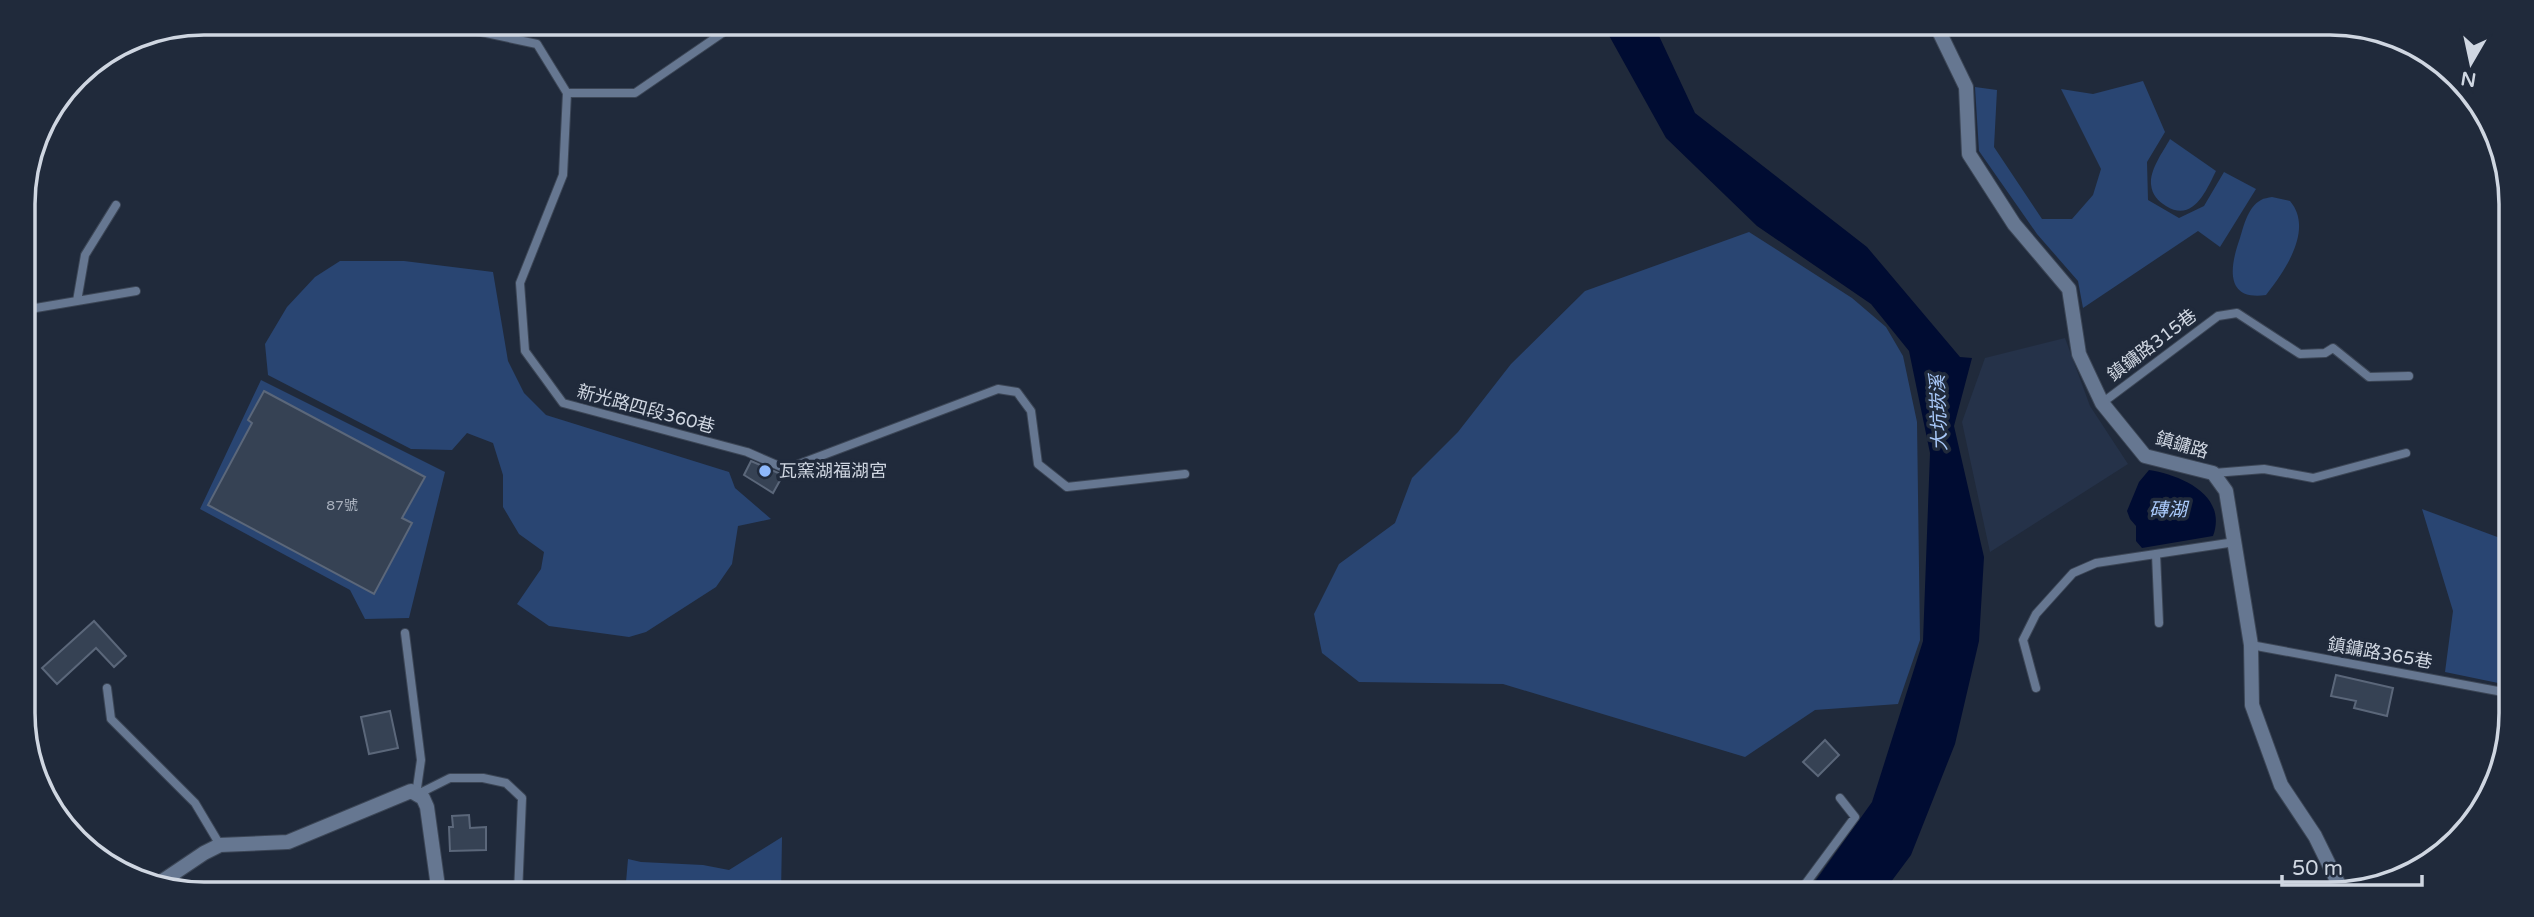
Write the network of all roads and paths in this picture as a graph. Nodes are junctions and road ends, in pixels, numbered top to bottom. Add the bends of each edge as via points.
1 (495, 35) edge
2 (720, 35) edge
3 (1940, 35) edge
4 (567, 93) junction
5 (116, 205) dead end
6 (136, 291) dead end
7 (76, 301) junction
8 (35, 308) edge
9 (2409, 376) dead end
10 (2102, 403) junction
11 (2406, 453) dead end
12 (2213, 473) junction
13 (1185, 474) dead end
14 (2235, 542) junction
15 (2156, 554) junction
16 (2159, 623) dead end
17 (405, 633) dead end
18 (2251, 645) junction
19 (107, 688) dead end
20 (2036, 688) dead end
21 (2499, 691) edge
22 (416, 794) junction
23 (1840, 798) dead end
24 (220, 845) junction
25 (168, 878) edge
26 (437, 882) edge
27 (518, 882) edge
28 (1807, 882) edge
29 (2338, 882) edge

1 - 4 lane via 537,44
2 - 4 lane via 635,93
3 - 10 street, 鎮鏞路 via 1966,87 1969,154 2014,224 2069,289 2079,354
4 - 13 lane, 新光路四段360巷 via 563,175 520,283 525,351 563,403 747,452 786,469 998,389 1017,392 1031,411 1038,464 1066,487
5 - 7 lane via 85,256
6 - 7 lane
7 - 8 lane
9 - 10 lane, 鎮鏞路315巷 via 2369,377 2333,348 2300,354 2237,313 2218,316
10 - 12 street, 鎮鏞路 via 2145,456
11 - 12 lane via 2313,478 2264,469
12 - 14 street, 鎮鏞路 via 2226,491
14 - 15 lane
14 - 18 street, 鎮鏞路
15 - 16 lane
15 - 20 lane via 2096,563 2073,573 2036,614 2023,640
17 - 22 lane via 421,760
18 - 21 lane, 鎮鏞路365巷
18 - 29 street, 鎮鏞路 via 2252,705 2281,785 2315,836
19 - 24 lane via 111,719 195,803
22 - 24 street via 411,792 288,842
22 - 26 street via 428,807
22 - 27 lane via 450,778 506,783 522,798
23 - 28 lane via 1855,817
24 - 25 street

